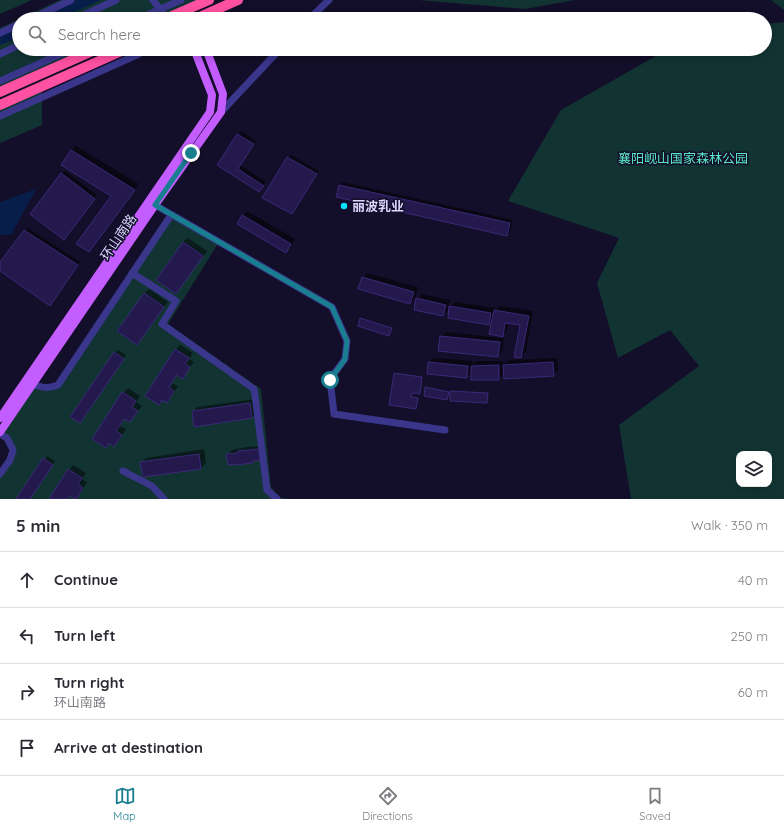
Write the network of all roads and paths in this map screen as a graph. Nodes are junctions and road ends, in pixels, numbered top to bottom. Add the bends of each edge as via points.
1 (71, 0) edge
2 (116, 0) edge
3 (153, 0) edge
4 (181, 0) edge
5 (209, 0) edge
6 (238, 0) edge
7 (329, 0) edge
8 (190, 8) junction
9 (160, 9) junction
10 (46, 12) edge
11 (91, 12) edge
12 (153, 12) edge
13 (162, 12) edge
14 (186, 12) edge
15 (192, 12) edge
16 (211, 12) edge
17 (316, 12) edge
18 (12, 27) edge
19 (0, 33) edge
20 (12, 49) edge
21 (0, 54) edge
22 (56, 56) edge
23 (81, 56) edge
24 (110, 56) edge
25 (135, 56) edge
26 (197, 56) edge
27 (209, 56) edge
28 (273, 56) edge
29 (0, 81) edge
30 (0, 92) edge
31 (0, 105) edge
32 (221, 112) junction
33 (0, 116) edge
34 (155, 205) junction
35 (171, 214) junction
36 (132, 273) junction
37 (32, 384) junction
38 (0, 418) edge
39 (445, 430) dead end
40 (0, 433) edge
41 (123, 471) dead end
42 (0, 474) edge
43 (164, 499) edge
44 (277, 499) edge

1 - 10 street
2 - 11 street
3 - 9 street
4 - 9 street
5 - 8 highway
6 - 16 highway
7 - 17 street
8 - 14 highway
8 - 15 main road
9 - 12 street
9 - 13 street
18 - 19 street
20 - 21 street
22 - 29 street
23 - 30 highway
24 - 31 highway
25 - 33 street
26 - 38 main road, 环山南路 via 212,95 210,112
27 - 32 main road via 223,94
28 - 32 street
32 - 34 main road, 环山南路
34 - 35 street
34 - 37 main road, 环山南路
35 - 36 street
35 - 39 street via 332,307 347,341 345,359 330,380 334,414
36 - 37 street via 58,385 39,388
36 - 44 street via 176,301 162,324 254,389 267,490
37 - 40 main road, 环山南路
40 - 42 street via 7,438 13,450 10,460
41 - 43 street via 152,486

